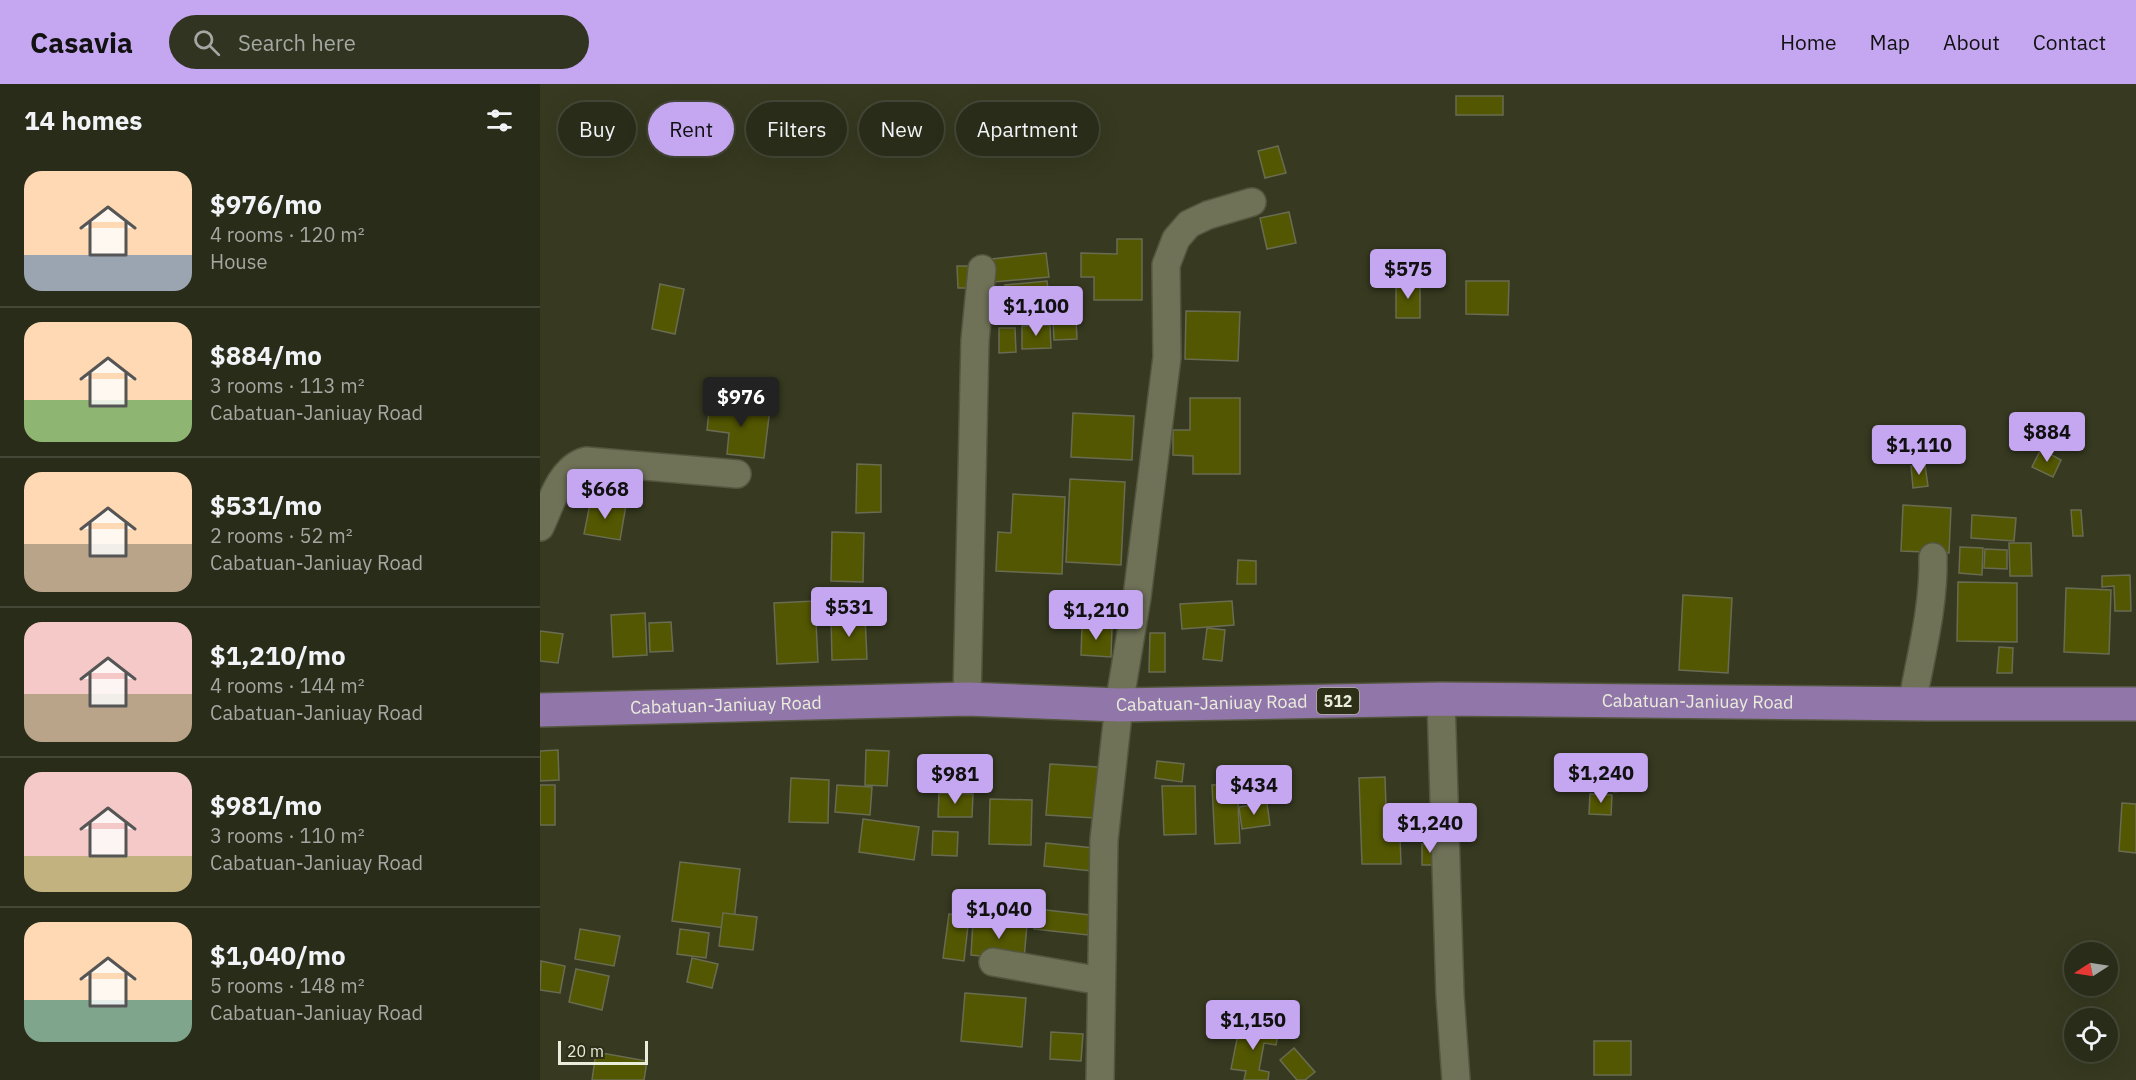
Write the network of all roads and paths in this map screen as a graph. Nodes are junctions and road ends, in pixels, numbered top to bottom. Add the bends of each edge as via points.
1 (1252, 202) dead end
2 (982, 269) dead end
3 (737, 474) dead end
4 (540, 527) edge
5 (1933, 557) dead end
6 (967, 699) junction
7 (1441, 699) junction
8 (1912, 704) junction
9 (2136, 704) edge
10 (1119, 705) junction
11 (540, 710) edge
12 (993, 962) dead end
13 (1101, 981) junction
14 (1100, 1080) edge
15 (1456, 1080) edge

1 - 10 street via 1189,224 1176,240 1166,265 1167,357 1137,597
2 - 6 street via 975,340
3 - 4 street via 575,464 564,476
5 - 8 street via 1930,610
6 - 10 main road, Cabatuan-Janiuay Road / 512
6 - 11 main road, Cabatuan-Janiuay Road / 512
7 - 8 main road, Cabatuan-Janiuay Road / 512
7 - 10 main road, Cabatuan-Janiuay Road / 512
7 - 15 street
8 - 9 main road, Cabatuan-Janiuay Road / 512
10 - 13 street via 1104,840
12 - 13 street
13 - 14 street

